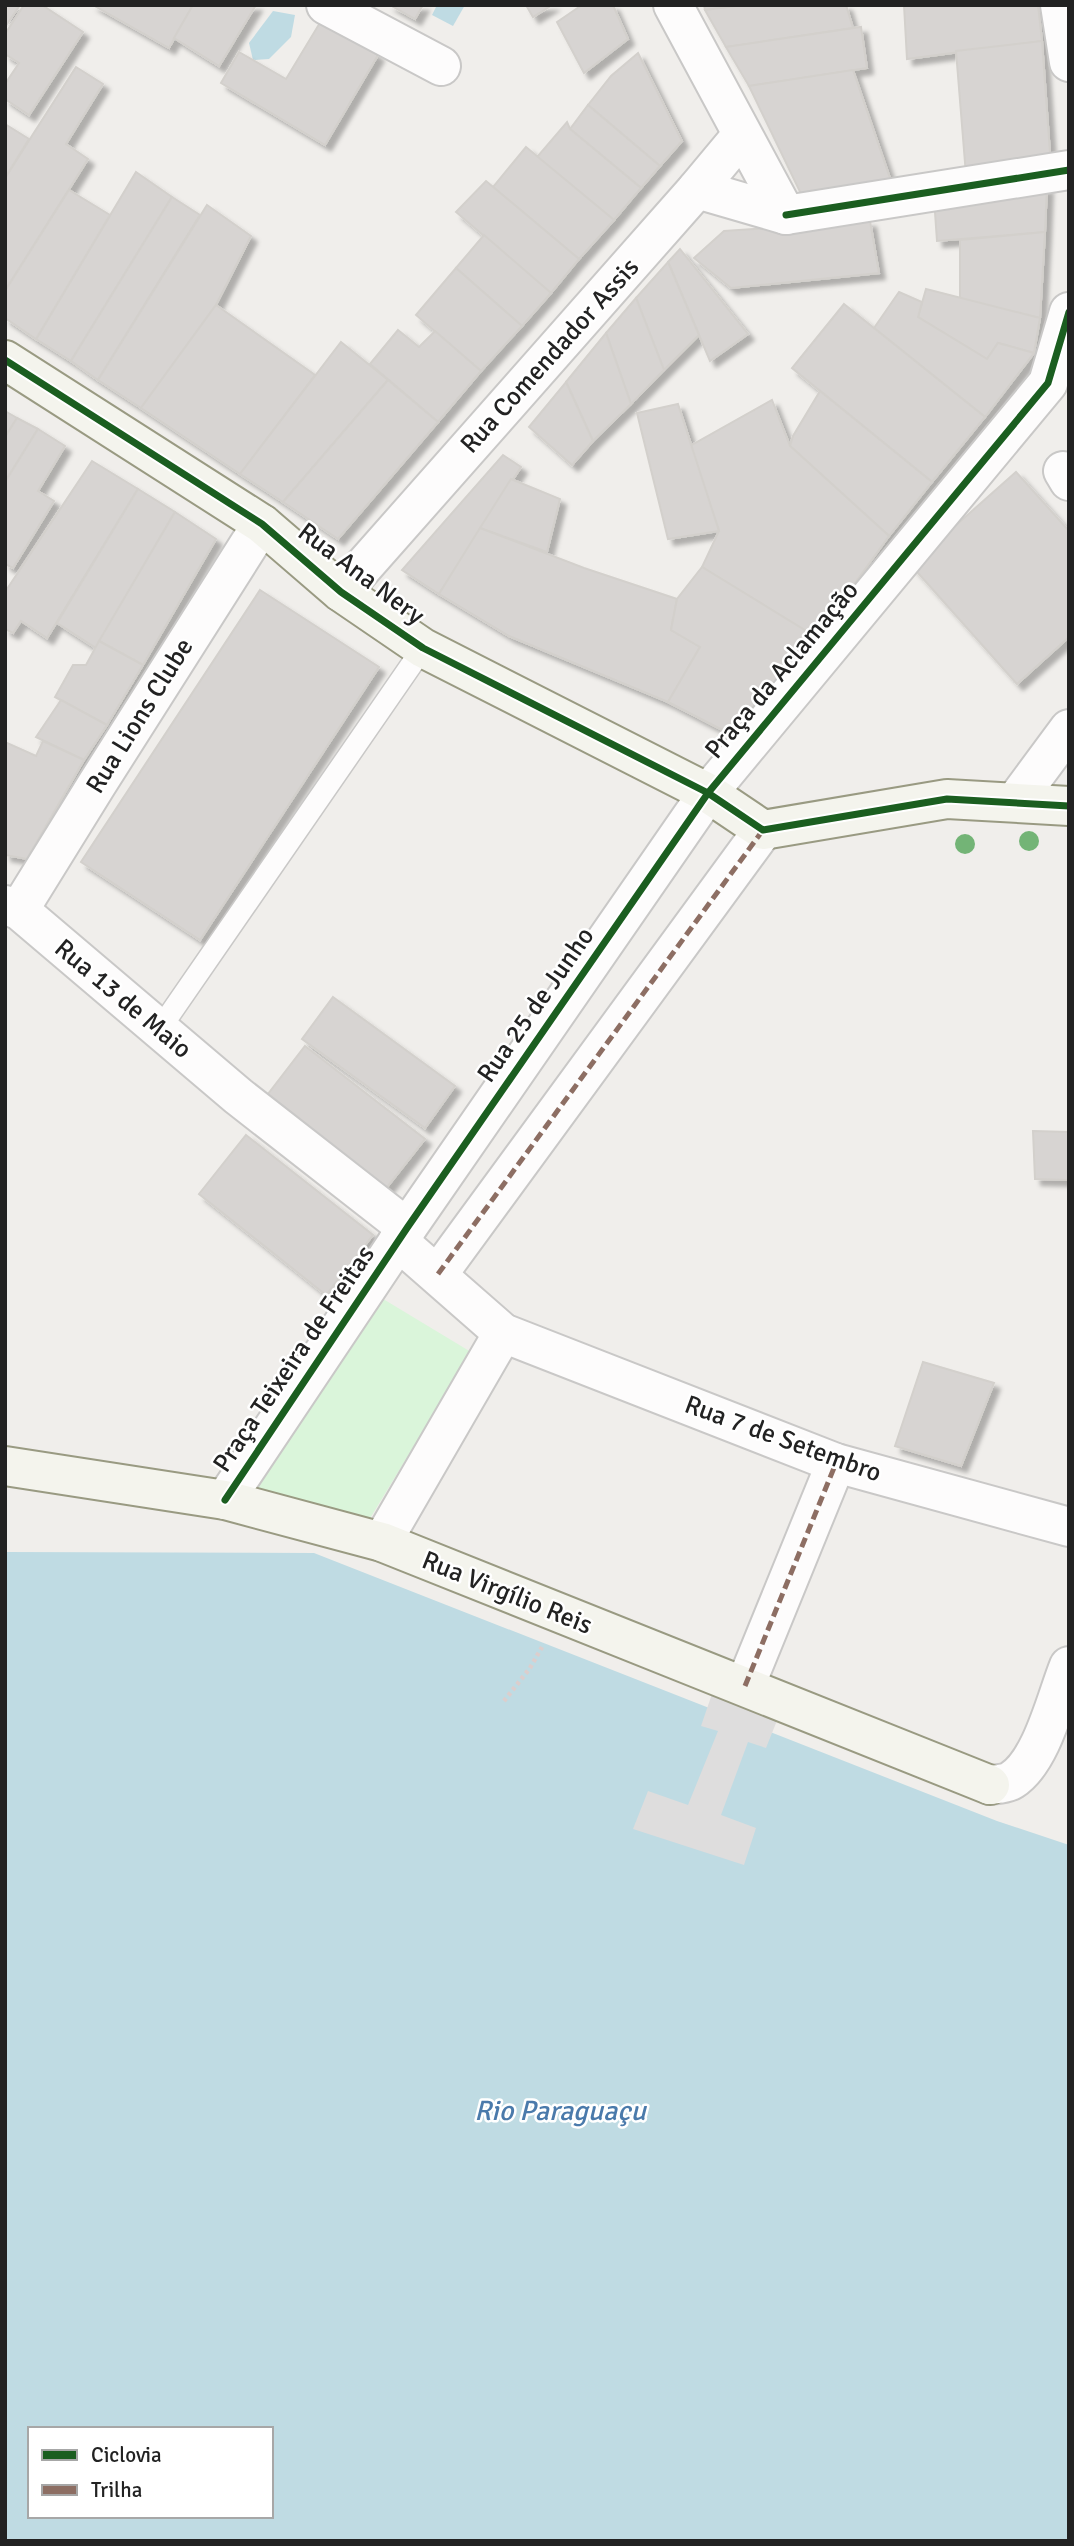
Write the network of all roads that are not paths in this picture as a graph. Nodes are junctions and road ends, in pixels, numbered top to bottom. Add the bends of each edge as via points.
1 (326, 5) edge
2 (673, 5) edge
3 (1060, 5) edge
4 (1069, 62) edge
5 (442, 66) dead end
6 (742, 135) junction
7 (1069, 170) edge
8 (697, 189) junction
9 (786, 215) junction
10 (1069, 312) edge
11 (5, 360) edge
12 (262, 524) junction
13 (341, 593) junction
14 (424, 648) junction
15 (1069, 729) edge
16 (708, 793) junction
17 (1014, 802) junction
18 (1069, 806) edge
19 (763, 830) junction
20 (12, 908) edge
21 (159, 1030) junction
22 (403, 1235) junction
23 (438, 1274) junction
24 (503, 1333) junction
25 (836, 1463) junction
26 (5, 1466) edge
27 (225, 1500) junction
28 (1069, 1527) edge
29 (382, 1542) junction
30 (1069, 1666) edge
31 (745, 1686) junction

1 - 5 street
2 - 6 street
3 - 4 street
6 - 8 street, Rua Comendador Assis
6 - 9 street
7 - 9 street
8 - 9 street
8 - 13 street, Rua Comendador Assis
10 - 16 street, Praça da Aclamação via 1048,383
11 - 12 street, Rua Ana Nery
12 - 13 street, Rua Ana Nery
12 - 20 street, Rua Lions Clube via 97,784
13 - 14 street, Rua Ana Nery
14 - 16 street, Rua Ana Nery
14 - 21 lane
15 - 17 street
16 - 19 street, Praça da Aclamação
16 - 22 street, Rua 25 de Junho
17 - 18 street
17 - 19 street via 947,799
19 - 23 street
20 - 21 street, Rua 13 de Maio
21 - 22 street, Rua 13 de Maio
22 - 23 street, Praça Teixeira de Freitas
22 - 27 street, Praça Teixeira de Freitas
23 - 24 street, Praça Teixeira de Freitas
24 - 25 street, Rua 7 de Setembro
24 - 29 street
25 - 28 street, Rua 7 de Setembro
25 - 31 street
26 - 27 street, Rua Virgílio Reis
27 - 29 street, Rua Virgílio Reis
29 - 31 street, Rua Virgílio Reis
30 - 31 street, Rua Virgílio Reis via 1036,1752 1010,1782 990,1785

